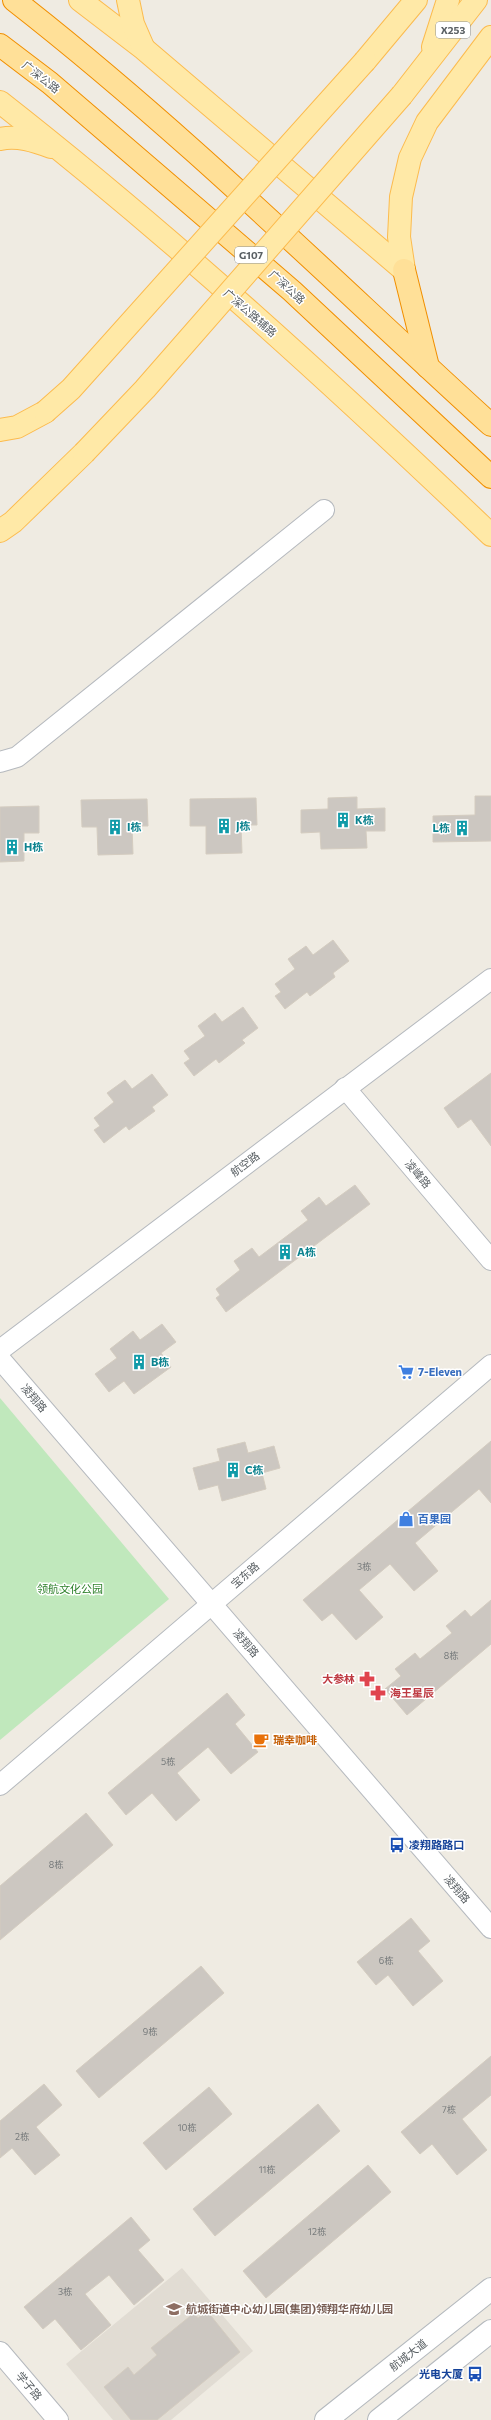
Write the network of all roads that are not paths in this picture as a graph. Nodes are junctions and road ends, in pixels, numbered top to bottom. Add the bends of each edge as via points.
1 (14, 0) edge
2 (80, 0) edge
3 (128, 0) edge
4 (404, 0) edge
5 (416, 0) edge
6 (448, 0) edge
7 (476, 0) edge
8 (395, 27) junction
9 (491, 37) edge
10 (0, 46) edge
11 (144, 48) junction
12 (430, 60) junction
13 (0, 102) edge
14 (0, 139) edge
15 (62, 151) junction
16 (404, 270) junction
17 (428, 367) junction
18 (491, 425) edge
19 (0, 430) edge
20 (491, 477) edge
21 (324, 510) dead end
22 (0, 531) edge
23 (491, 534) edge
24 (0, 762) edge
25 (491, 979) edge
26 (345, 1088) junction
27 (491, 1260) edge
28 (0, 1350) edge
29 (0, 1359) edge
30 (491, 1365) edge
31 (212, 1604) junction
32 (0, 1785) edge
33 (491, 1928) edge
34 (491, 2289) edge
35 (491, 2331) edge
36 (0, 2352) edge
37 (58, 2420) edge
38 (326, 2420) edge
39 (379, 2420) edge

1 - 17 highway via 90,59
2 - 11 main road
3 - 11 main road via 133,24
4 - 8 main road
5 - 8 main road
6 - 12 main road
7 - 12 main road, X253
8 - 19 main road, bridge via 71,389 45,412 17,427
9 - 16 main road via 427,122 410,158 401,197 399,237
10 - 20 highway, 广深公路 / G107 via 50,83 292,291
11 - 16 main road
12 - 22 main road, bridge via 145,389 84,453 13,522
13 - 15 main road, 广深公路辅路
14 - 15 main road via 8,137 33,140
15 - 23 main road, 广深公路辅路 via 339,390
16 - 17 highway
17 - 18 highway
21 - 24 street via 17,757
25 - 26 street, 航空路
26 - 27 street, 凌峰路
26 - 28 street, 航空路
29 - 31 street, 凌翔路
30 - 31 street, 宝东路
31 - 32 street, 宝东路
31 - 33 street, 凌翔路
34 - 38 main road, 航城大道
35 - 39 main road
36 - 37 street, 学子路

